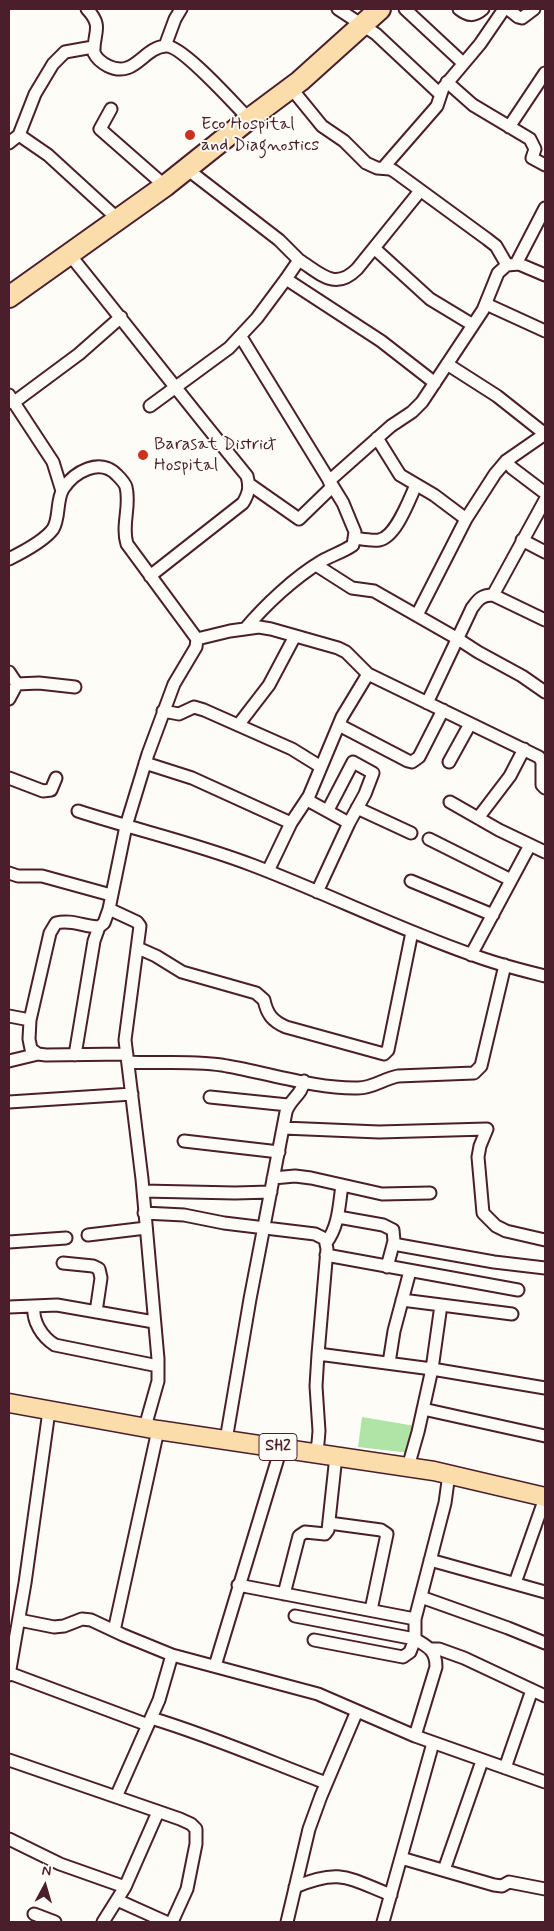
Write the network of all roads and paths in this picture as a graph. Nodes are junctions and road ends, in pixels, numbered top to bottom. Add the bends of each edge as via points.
1 (86, 9) edge
2 (181, 9) edge
3 (338, 9) edge
4 (380, 9) edge
5 (405, 9) edge
6 (460, 9) edge
7 (483, 9) edge
8 (504, 9) edge
9 (508, 9) edge
10 (534, 9) edge
11 (362, 26) junction
12 (165, 46) junction
13 (94, 47) junction
14 (463, 63) junction
15 (545, 73) edge
16 (447, 82) junction
17 (291, 88) junction
18 (440, 94) junction
19 (111, 109) dead end
20 (248, 119) junction
21 (509, 127) junction
22 (19, 134) junction
23 (9, 144) edge
24 (545, 165) edge
25 (383, 168) junction
26 (187, 169) junction
27 (165, 186) junction
28 (420, 191) junction
29 (545, 208) edge
30 (119, 220) junction
31 (541, 228) edge
32 (374, 248) junction
33 (70, 255) junction
34 (299, 260) junction
35 (511, 265) junction
36 (545, 276) edge
37 (286, 279) junction
38 (9, 298) edge
39 (486, 304) junction
40 (121, 318) junction
41 (473, 325) junction
42 (545, 331) edge
43 (241, 337) junction
44 (447, 364) junction
45 (435, 383) junction
46 (175, 388) junction
47 (11, 399) edge
48 (150, 406) dead end
49 (545, 434) edge
50 (378, 438) junction
51 (506, 461) junction
52 (329, 481) junction
53 (249, 484) junction
54 (416, 485) junction
55 (62, 491) junction
56 (545, 493) edge
57 (545, 500) edge
58 (466, 519) junction
59 (354, 538) junction
60 (522, 540) junction
61 (545, 552) edge
62 (9, 559) edge
63 (316, 565) junction
64 (150, 576) junction
65 (493, 595) junction
66 (417, 615) junction
67 (545, 620) edge
68 (245, 629) junction
69 (295, 636) junction
70 (197, 639) junction
71 (458, 639) junction
72 (9, 672) edge
73 (368, 674) junction
74 (16, 684) junction
75 (75, 687) dead end
76 (545, 692) edge
77 (9, 699) edge
78 (427, 703) junction
79 (443, 710) junction
80 (163, 711) junction
81 (239, 724) junction
82 (470, 724) junction
83 (339, 726) junction
84 (524, 749) junction
85 (449, 762) dead end
86 (145, 763) junction
87 (321, 767) junction
88 (9, 778) edge
89 (56, 778) dead end
90 (545, 788) edge
91 (309, 796) junction
92 (450, 802) dead end
93 (357, 808) junction
94 (328, 810) junction
95 (78, 811) dead end
96 (478, 818) junction
97 (291, 823) junction
98 (349, 823) junction
99 (126, 826) junction
100 (411, 833) dead end
101 (429, 839) dead end
102 (530, 845) junction
103 (545, 852) edge
104 (268, 871) junction
105 (9, 873) edge
106 (511, 880) junction
107 (411, 881) dead end
108 (317, 892) junction
109 (111, 895) junction
110 (109, 909) junction
111 (493, 915) junction
112 (99, 927) junction
113 (412, 932) junction
114 (138, 948) junction
115 (471, 955) junction
116 (505, 966) junction
117 (545, 976) edge
118 (9, 1016) edge
119 (30, 1020) junction
120 (38, 1054) junction
121 (75, 1055) junction
122 (128, 1058) junction
123 (9, 1061) edge
124 (304, 1082) junction
125 (132, 1094) junction
126 (210, 1097) dead end
127 (9, 1102) edge
128 (288, 1105) junction
129 (283, 1128) junction
130 (184, 1141) dead end
131 (279, 1152) junction
132 (273, 1178) junction
133 (342, 1185) junction
134 (143, 1192) junction
135 (271, 1192) junction
136 (430, 1193) dead end
137 (144, 1213) junction
138 (338, 1217) junction
139 (146, 1228) junction
140 (263, 1228) junction
141 (88, 1235) dead end
142 (66, 1238) dead end
143 (545, 1240) edge
144 (9, 1242) edge
145 (326, 1243) junction
146 (393, 1244) junction
147 (326, 1255) junction
148 (63, 1263) dead end
149 (387, 1267) junction
150 (545, 1268) edge
151 (410, 1271) junction
152 (518, 1290) dead end
153 (402, 1300) junction
154 (441, 1305) junction
155 (23, 1307) edge
156 (96, 1312) junction
157 (512, 1314) dead end
158 (154, 1322) junction
159 (318, 1354) junction
160 (388, 1363) junction
161 (158, 1366) junction
162 (432, 1369) junction
163 (545, 1388) edge
164 (9, 1403) edge
165 (423, 1409) junction
166 (49, 1411) junction
167 (152, 1428) junction
168 (545, 1436) edge
169 (226, 1440) junction
170 (281, 1448) junction
171 (315, 1453) junction
172 (336, 1456) junction
173 (408, 1467) junction
174 (448, 1474) junction
175 (545, 1498) edge
176 (329, 1523) junction
177 (430, 1560) junction
178 (515, 1583) junction
179 (238, 1585) junction
180 (545, 1592) edge
181 (284, 1594) junction
182 (421, 1597) junction
183 (371, 1610) junction
184 (295, 1616) dead end
185 (415, 1619) junction
186 (19, 1620) junction
187 (340, 1625) junction
188 (114, 1631) junction
189 (415, 1639) junction
190 (314, 1640) dead end
191 (545, 1643) edge
192 (336, 1644) junction
193 (432, 1649) junction
194 (172, 1655) junction
195 (215, 1666) junction
196 (9, 1674) edge
197 (532, 1690) junction
198 (545, 1696) edge
199 (357, 1711) junction
200 (149, 1721) junction
201 (415, 1736) junction
202 (433, 1742) junction
203 (9, 1760) edge
204 (482, 1761) junction
205 (505, 1768) junction
206 (545, 1782) edge
207 (326, 1784) junction
208 (116, 1797) junction
209 (158, 1812) junction
210 (9, 1839) edge
211 (400, 1858) junction
212 (444, 1870) junction
213 (125, 1887) junction
214 (295, 1887) junction
215 (545, 1889) edge
216 (391, 1895) junction
217 (117, 1900) junction
218 (34, 1914) dead end
219 (55, 1922) edge
220 (103, 1922) edge
221 (166, 1922) edge
222 (172, 1922) edge
223 (287, 1922) edge
224 (383, 1922) edge

1 - 13 street via 94,17 98,30
2 - 12 street
3 - 11 street
4 - 11 highway
5 - 14 street
6 - 7 street via 470,15
8 - 14 street
9 - 10 street via 522,18
11 - 17 highway
11 - 18 street via 376,34
12 - 13 street via 156,48 132,66 118,69 97,58
12 - 20 street via 178,49
13 - 22 street via 65,52 52,64 35,94
14 - 16 street
15 - 21 street
16 - 18 street
16 - 21 street via 473,105
17 - 20 highway
17 - 25 street via 330,132 372,167
18 - 25 street via 437,106
19 - 27 street via 100,129
20 - 26 highway
21 - 24 street via 530,140 535,149 532,158
22 - 23 street
22 - 30 street via 48,155
25 - 28 street via 394,171
26 - 27 highway
26 - 34 street via 279,240
27 - 30 highway
28 - 32 street
28 - 35 street via 496,246
29 - 31 street
30 - 33 highway
31 - 35 street
32 - 34 street via 346,279 326,278
32 - 41 street via 430,299
33 - 38 highway
33 - 40 street
34 - 37 street
35 - 36 street via 527,266
35 - 39 street via 498,273
37 - 43 street
37 - 45 street via 381,341
39 - 41 street
39 - 42 street
40 - 46 street
40 - 47 street via 80,354
41 - 44 street
43 - 46 street
43 - 52 street
44 - 45 street
44 - 49 street via 497,396
45 - 50 street via 412,412
46 - 48 street
46 - 53 street via 247,476
47 - 55 street via 53,462
49 - 51 street
50 - 52 street
50 - 54 street via 400,475
51 - 56 street
51 - 58 street
52 - 53 street via 332,487 299,519
52 - 59 street via 352,523
53 - 64 street via 249,494 243,503
54 - 58 street
54 - 59 street via 396,525 385,538
55 - 62 street via 54,528
55 - 64 street via 72,478 87,469 95,466 113,471 126,486 124,534 127,544
57 - 60 street
58 - 66 street
59 - 63 street via 353,545
60 - 61 street
60 - 65 street
63 - 66 street via 345,585 374,591
63 - 68 street via 266,606
64 - 70 street
65 - 67 street
65 - 71 street via 484,595 478,600
66 - 71 street
68 - 69 street via 271,629
68 - 70 street
69 - 73 street via 346,652
69 - 81 street via 269,685
70 - 80 street via 196,647 174,684
71 - 76 street
71 - 78 street
72 - 74 street
73 - 78 street
73 - 83 street
74 - 75 street
74 - 77 street
78 - 79 street
79 - 82 street
79 - 83 street via 419,757 412,762
80 - 81 street via 179,714 194,707
80 - 86 street
81 - 87 street
82 - 84 street
82 - 85 street
83 - 87 street
84 - 90 street via 542,762 541,778
84 - 96 street via 510,776
86 - 97 street via 192,778
86 - 99 street
87 - 91 street
88 - 89 street via 43,791 51,790
91 - 94 street via 309,802
91 - 97 street
92 - 96 street
93 - 94 street via 373,773 353,762
93 - 98 street
93 - 100 street
94 - 98 street
95 - 99 street
96 - 102 street
97 - 104 street
98 - 108 street
99 - 104 street via 207,849
99 - 109 street
101 - 106 street
102 - 103 street
102 - 106 street
104 - 108 street
105 - 109 street via 47,877
106 - 111 street
107 - 111 street
108 - 113 street
109 - 110 street
110 - 112 street via 107,918
110 - 114 street via 140,926
111 - 115 street
112 - 119 street via 70,921 56,923 52,927
112 - 121 street
113 - 114 street via 388,1050 384,1054 286,1027 272,1020 264,1000 256,993 182,972
113 - 115 street
114 - 122 street via 126,1026
115 - 116 street
116 - 117 street
116 - 124 street via 481,1066 474,1073 398,1076 359,1088
118 - 119 street
119 - 120 street via 31,1049
120 - 121 street
120 - 123 street
121 - 122 street
122 - 124 street via 223,1065
122 - 125 street
124 - 128 street via 300,1093
125 - 127 street
125 - 134 street
126 - 128 street
128 - 129 street
129 - 131 street
129 - 143 street via 379,1132 487,1129 478,1157 483,1214 506,1231
130 - 131 street
131 - 132 street
132 - 133 street via 311,1178
132 - 135 street
133 - 136 street via 382,1194
133 - 138 street
134 - 135 street
134 - 137 street
135 - 140 street
137 - 139 street
137 - 140 street via 184,1215
138 - 145 street
138 - 146 street via 389,1227 394,1235
139 - 141 street
139 - 158 street
140 - 145 street via 320,1235
140 - 169 street
142 - 144 street
145 - 147 street
146 - 149 street
146 - 150 street
147 - 149 street
147 - 159 street
148 - 156 street via 99,1269 101,1278
149 - 151 street
151 - 152 street
151 - 153 street
153 - 154 street
153 - 160 street
154 - 157 street
154 - 162 street
155 - 156 street via 57,1305
155 - 161 street via 33,1314 35,1323 55,1345
156 - 158 street
158 - 161 street
159 - 160 street
159 - 171 street via 319,1430
160 - 162 street
161 - 167 street
162 - 163 street
162 - 165 street
164 - 166 main road, SH2
165 - 168 street
165 - 173 street
166 - 167 main road, SH2
166 - 186 street
167 - 169 main road, SH2
167 - 188 street
169 - 170 main road, SH2
170 - 171 main road, SH2
170 - 179 street
171 - 172 main road, SH2
172 - 173 main road, SH2
172 - 176 street
173 - 174 main road, SH2
174 - 175 main road, SH2
174 - 177 street via 445,1504
175 - 178 street
176 - 181 street via 325,1534 305,1532 299,1536
176 - 183 street via 381,1530 387,1534
177 - 178 street
177 - 182 street
178 - 180 street
179 - 181 street
179 - 195 street
181 - 183 street
182 - 185 street
182 - 191 street
183 - 185 street
184 - 187 street
185 - 189 street
186 - 188 street via 54,1627 82,1618
186 - 196 street
187 - 189 street
187 - 192 street
188 - 194 street
189 - 192 street via 410,1652 403,1657
189 - 193 street
190 - 192 street
193 - 197 street via 457,1655
193 - 201 street via 436,1667
194 - 195 street
194 - 200 street via 159,1700
195 - 199 street via 318,1694
196 - 200 street
197 - 198 street
197 - 205 street
199 - 201 street
199 - 207 street
200 - 207 street via 196,1732
200 - 208 street
201 - 202 street
202 - 204 street
202 - 211 street
203 - 208 street
204 - 205 street
204 - 212 street
205 - 206 street
207 - 214 street via 309,1829
208 - 209 street
209 - 213 street
209 - 222 street via 191,1824 197,1835 187,1889
210 - 213 street via 60,1864
211 - 212 street
211 - 216 street
212 - 215 street via 494,1886 509,1882
213 - 217 street
214 - 216 street via 325,1876 339,1876
214 - 223 street
216 - 224 street
217 - 220 street
217 - 221 street
218 - 219 street

